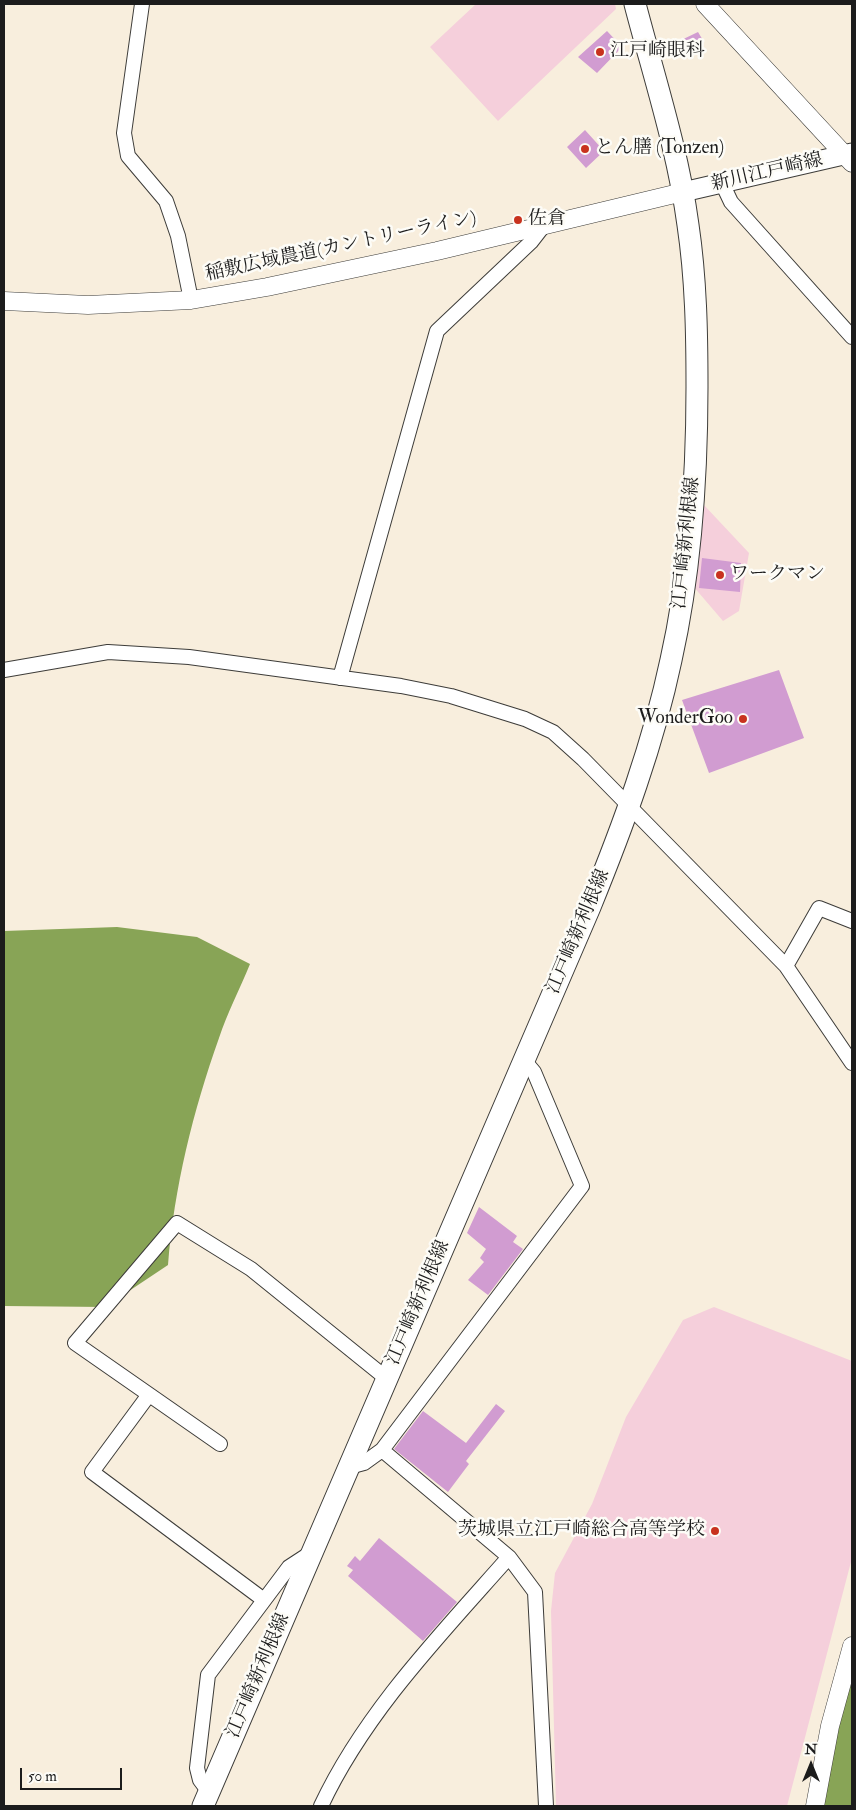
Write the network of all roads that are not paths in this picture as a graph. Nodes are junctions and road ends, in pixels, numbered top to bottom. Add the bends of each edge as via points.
1 (142, 4) edge
2 (635, 4) edge
3 (706, 4) edge
4 (850, 157) edge
5 (722, 183) junction
6 (683, 192) junction
7 (545, 224) junction
8 (191, 300) junction
9 (4, 301) edge
10 (852, 337) edge
11 (4, 670) edge
12 (340, 678) junction
13 (630, 806) junction
14 (852, 921) edge
15 (786, 966) junction
16 (524, 1060) junction
17 (852, 1063) edge
18 (386, 1378) junction
19 (148, 1396) junction
20 (220, 1444) dead end
21 (382, 1450) junction
22 (349, 1467) junction
23 (313, 1551) junction
24 (509, 1557) junction
25 (264, 1600) junction
26 (852, 1646) edge
27 (206, 1799) edge
28 (322, 1806) edge
29 (546, 1806) edge
30 (815, 1806) edge

1 - 8 street via 124,133 128,156 166,201 178,236
2 - 6 main road, 江戸崎新利根線
3 - 4 street
4 - 5 main road, 新川江戸崎線
5 - 6 main road, 新川江戸崎線
5 - 10 street via 731,202
6 - 7 street, 稲敷広域農道(カントリーライン)
6 - 13 main road, 江戸崎新利根線 via 696,308 694,483 681,608 672,659
7 - 8 street, 稲敷広域農道(カントリーライン) via 267,288
7 - 12 street via 531,242 437,332
8 - 9 street, 稲敷広域農道(カントリーライン) via 88,305
11 - 12 street via 108,652 189,658
12 - 13 street via 418,689 525,719 553,732
13 - 15 street
13 - 16 main road, 江戸崎新利根線
14 - 15 street via 819,908
15 - 17 street
16 - 18 main road, 江戸崎新利根線
16 - 21 street via 534,1072 582,1186
18 - 19 street via 251,1269 177,1223 75,1343
18 - 22 main road, 江戸崎新利根線
19 - 20 street
19 - 25 street via 92,1472
21 - 22 street via 364,1463
21 - 24 street
22 - 23 main road, 江戸崎新利根線
23 - 25 street via 289,1567
23 - 27 main road, 江戸崎新利根線
24 - 28 street via 384,1705 336,1776
24 - 29 street via 535,1592
25 - 27 street via 208,1675 197,1768
26 - 30 street via 830,1726

